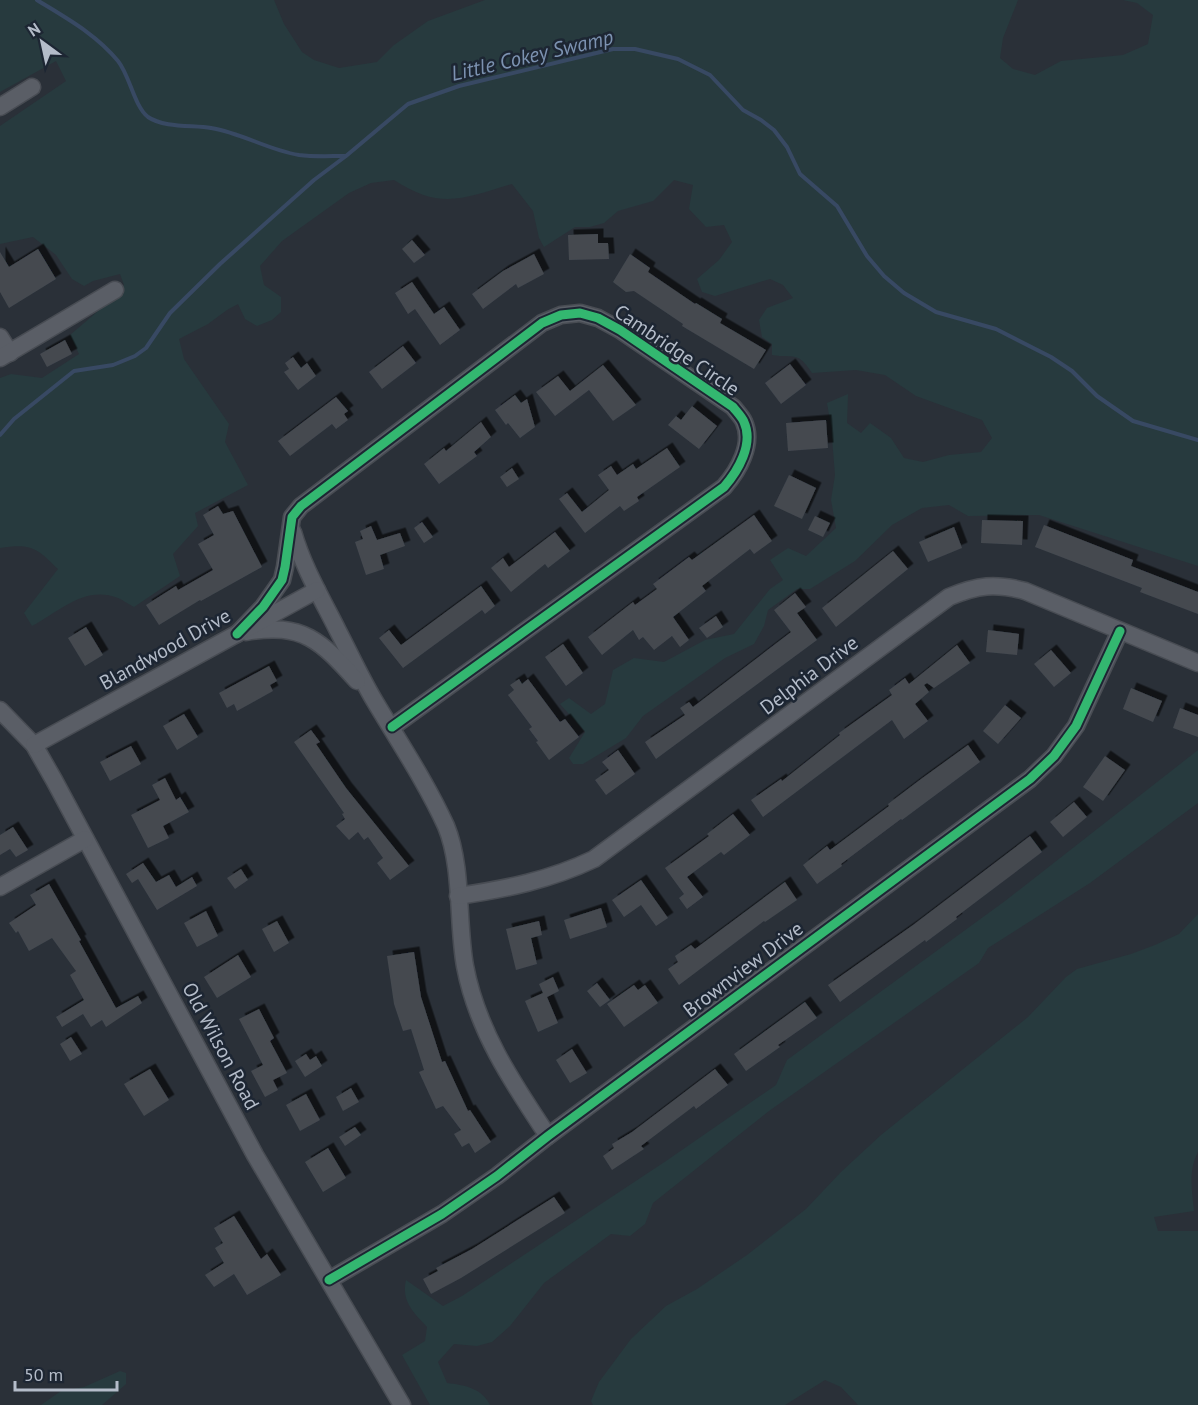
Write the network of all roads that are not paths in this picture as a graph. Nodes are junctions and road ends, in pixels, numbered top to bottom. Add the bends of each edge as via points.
1 (33, 87) dead end
2 (0, 107) edge
3 (115, 290) dead end
4 (0, 337) edge
5 (5, 356) edge
6 (292, 529) junction
7 (317, 590) junction
8 (1120, 631) junction
9 (237, 633) junction
10 (1198, 663) edge
11 (374, 700) junction
12 (0, 710) edge
13 (392, 727) junction
14 (34, 745) junction
15 (85, 839) junction
16 (0, 887) edge
17 (458, 896) junction
18 (548, 1136) junction
19 (329, 1280) junction
20 (402, 1405) edge

1 - 2 street
3 - 5 street
4 - 5 street
6 - 7 street
6 - 9 street, Cambridge Circle via 282,580
6 - 13 street, Cambridge Circle via 292,517 301,506 542,323 561,315 580,313 620,330 733,407 744,421 748,436 744,453 736,473 724,487
7 - 9 street, Blandwood Drive
7 - 11 street
8 - 10 street, Delphia Drive
8 - 17 street, Delphia Drive via 1025,591 997,586 970,588 950,597 594,859 537,881
8 - 18 street, Brownview Drive via 1076,726 1054,756 1030,779
9 - 11 street via 273,629 304,634 327,649
9 - 14 street, Blandwood Drive
11 - 13 street
12 - 14 street, Old Wilson Road
13 - 17 street via 447,829 454,853
14 - 15 street, Old Wilson Road
15 - 16 street
15 - 19 street, Old Wilson Road via 255,1155
17 - 18 street via 465,966 482,1024 505,1071
18 - 19 street, Brownview Drive via 442,1214
19 - 20 street, Old Wilson Road

